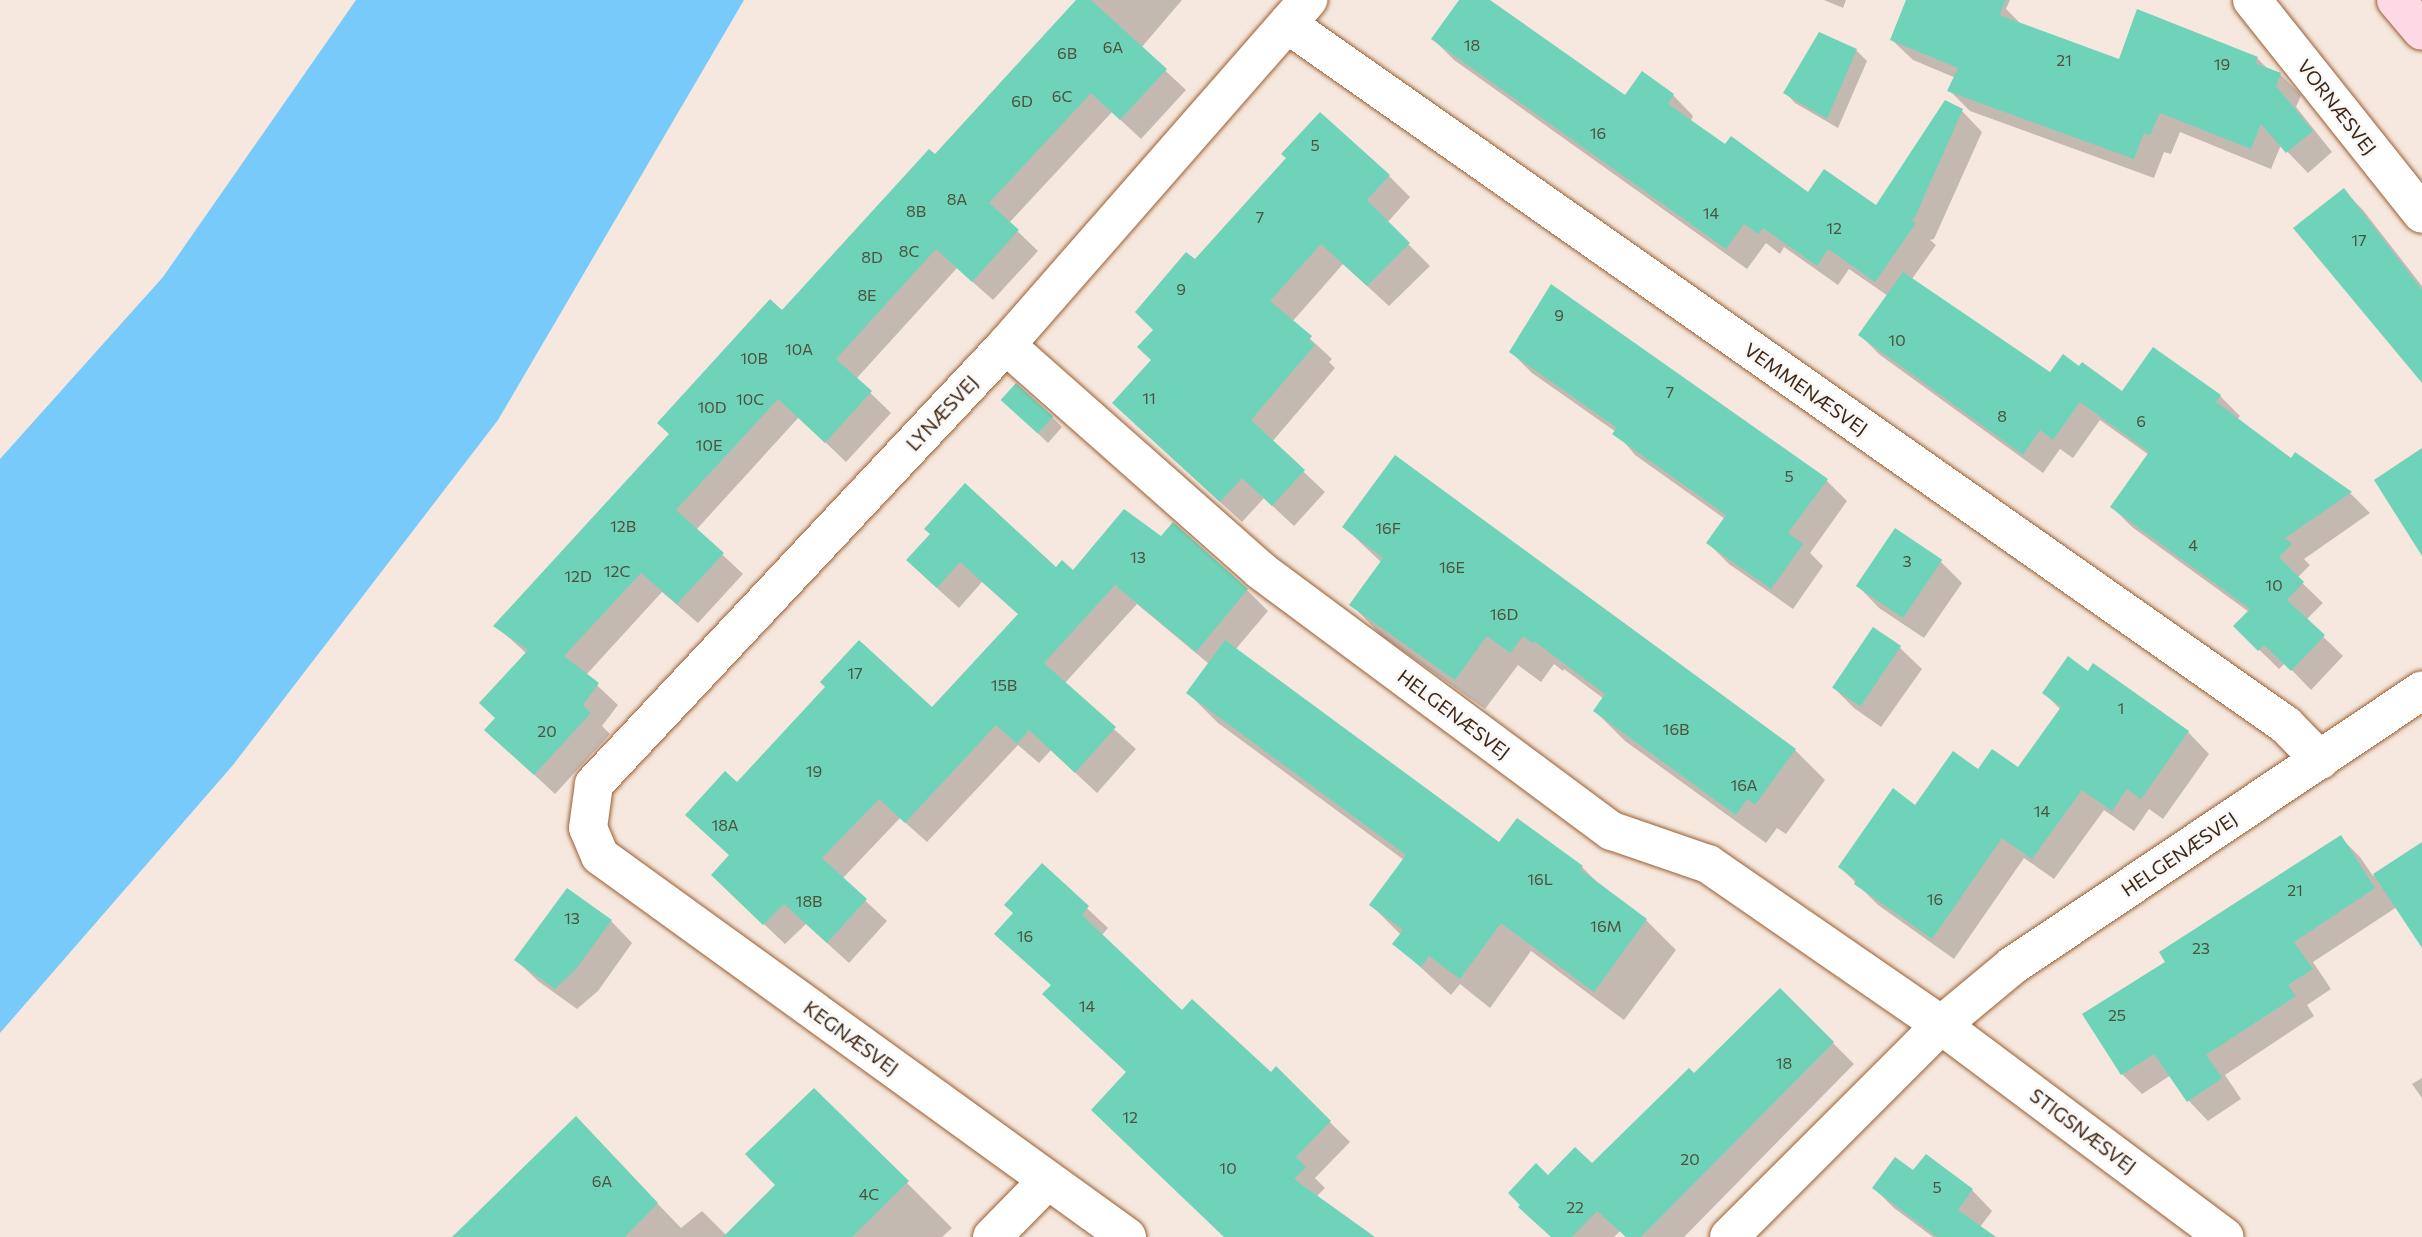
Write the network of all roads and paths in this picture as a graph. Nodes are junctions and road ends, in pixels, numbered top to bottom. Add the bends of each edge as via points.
1 (2252, 0) edge
2 (2396, 0) edge
3 (1298, 12) edge
4 (2422, 31) edge
5 (2422, 214) edge
6 (1006, 345) junction
7 (2422, 691) edge
8 (2319, 760) junction
9 (588, 828) joint
10 (1941, 1025) junction
11 (1048, 1181) junction
12 (992, 1237) edge
13 (1127, 1237) edge
14 (1729, 1237) edge
15 (2224, 1237) edge

1 - 5 street, VORNÆSVEJ
2 - 4 main road
3 - 6 street, LYNÆSVEJ
3 - 8 street, VEMMENÆSVEJ via 2286,725
6 - 9 street, LYNÆSVEJ via 594,784
6 - 10 street, HELGENÆSVEJ via 1260,570 1612,831 1708,864
7 - 8 street, HELGENÆSVEJ
8 - 10 street, HELGENÆSVEJ via 2012,966
9 - 11 street, KEGNÆSVEJ via 600,856
10 - 14 street, HELGENÆSVEJ
10 - 15 street, STIGSNÆSVEJ
11 - 12 street
11 - 13 street, KEGNÆSVEJ

